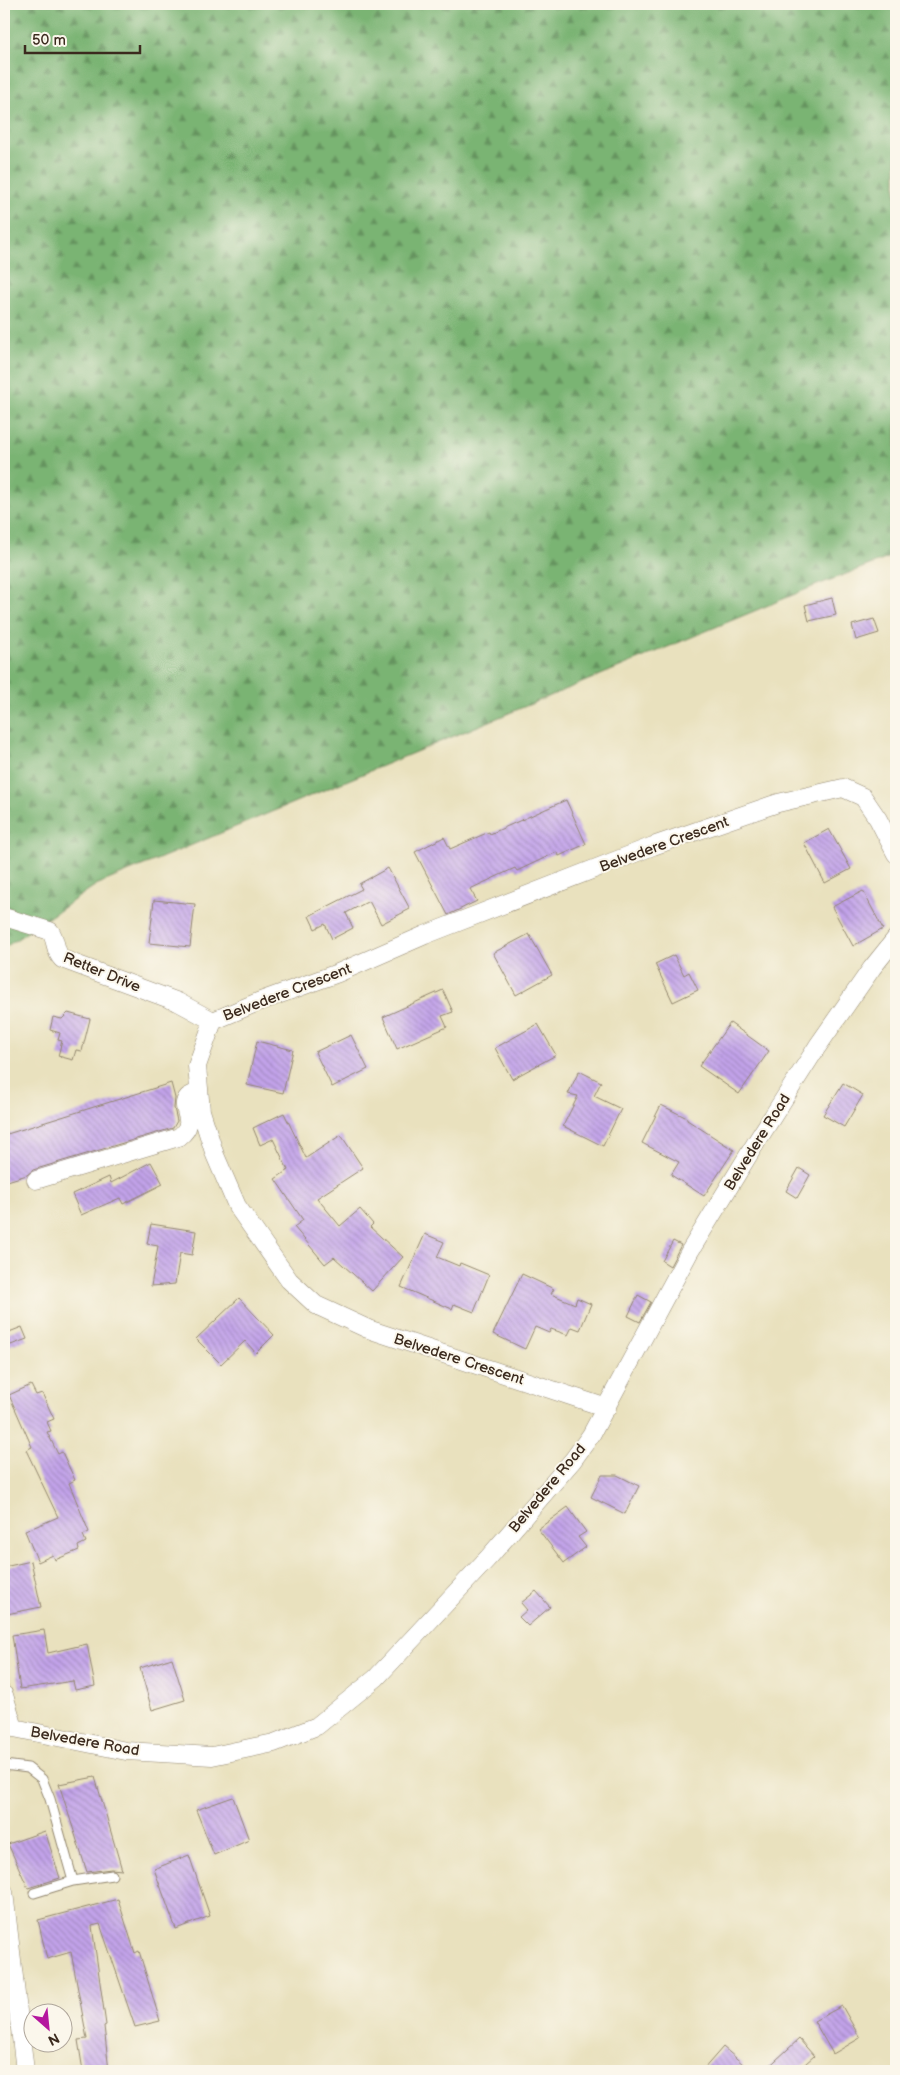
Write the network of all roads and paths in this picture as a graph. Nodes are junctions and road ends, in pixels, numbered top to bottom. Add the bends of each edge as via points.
1 (896, 854) edge
2 (4, 918) edge
3 (896, 938) edge
4 (213, 1021) junction
5 (199, 1091) junction
6 (36, 1180) dead end
7 (607, 1408) junction
8 (4, 1695) edge
9 (9, 1728) edge
10 (4, 1766) edge
11 (112, 1875) dead end
12 (73, 1881) junction
13 (4, 1892) edge
14 (34, 1894) dead end
15 (25, 2071) edge

1 - 4 street, Belvedere Crescent via 863,797 844,788 778,803 652,846
2 - 4 street, Retter Drive via 50,931 57,954 62,959 178,1002
3 - 7 street, Belvedere Road via 823,1039 757,1141 690,1250
4 - 5 street, Belvedere Crescent via 196,1066
5 - 6 street via 188,1097 185,1103 189,1125 179,1137
5 - 7 street, Belvedere Crescent via 201,1111 215,1155 237,1206 290,1280 316,1305 368,1329
7 - 9 street, Belvedere Road via 573,1460 489,1557 376,1678 316,1726 274,1743 212,1756 126,1752
8 - 9 street
10 - 12 lane via 28,1768 42,1779
11 - 12 lane
12 - 14 lane
13 - 15 street

